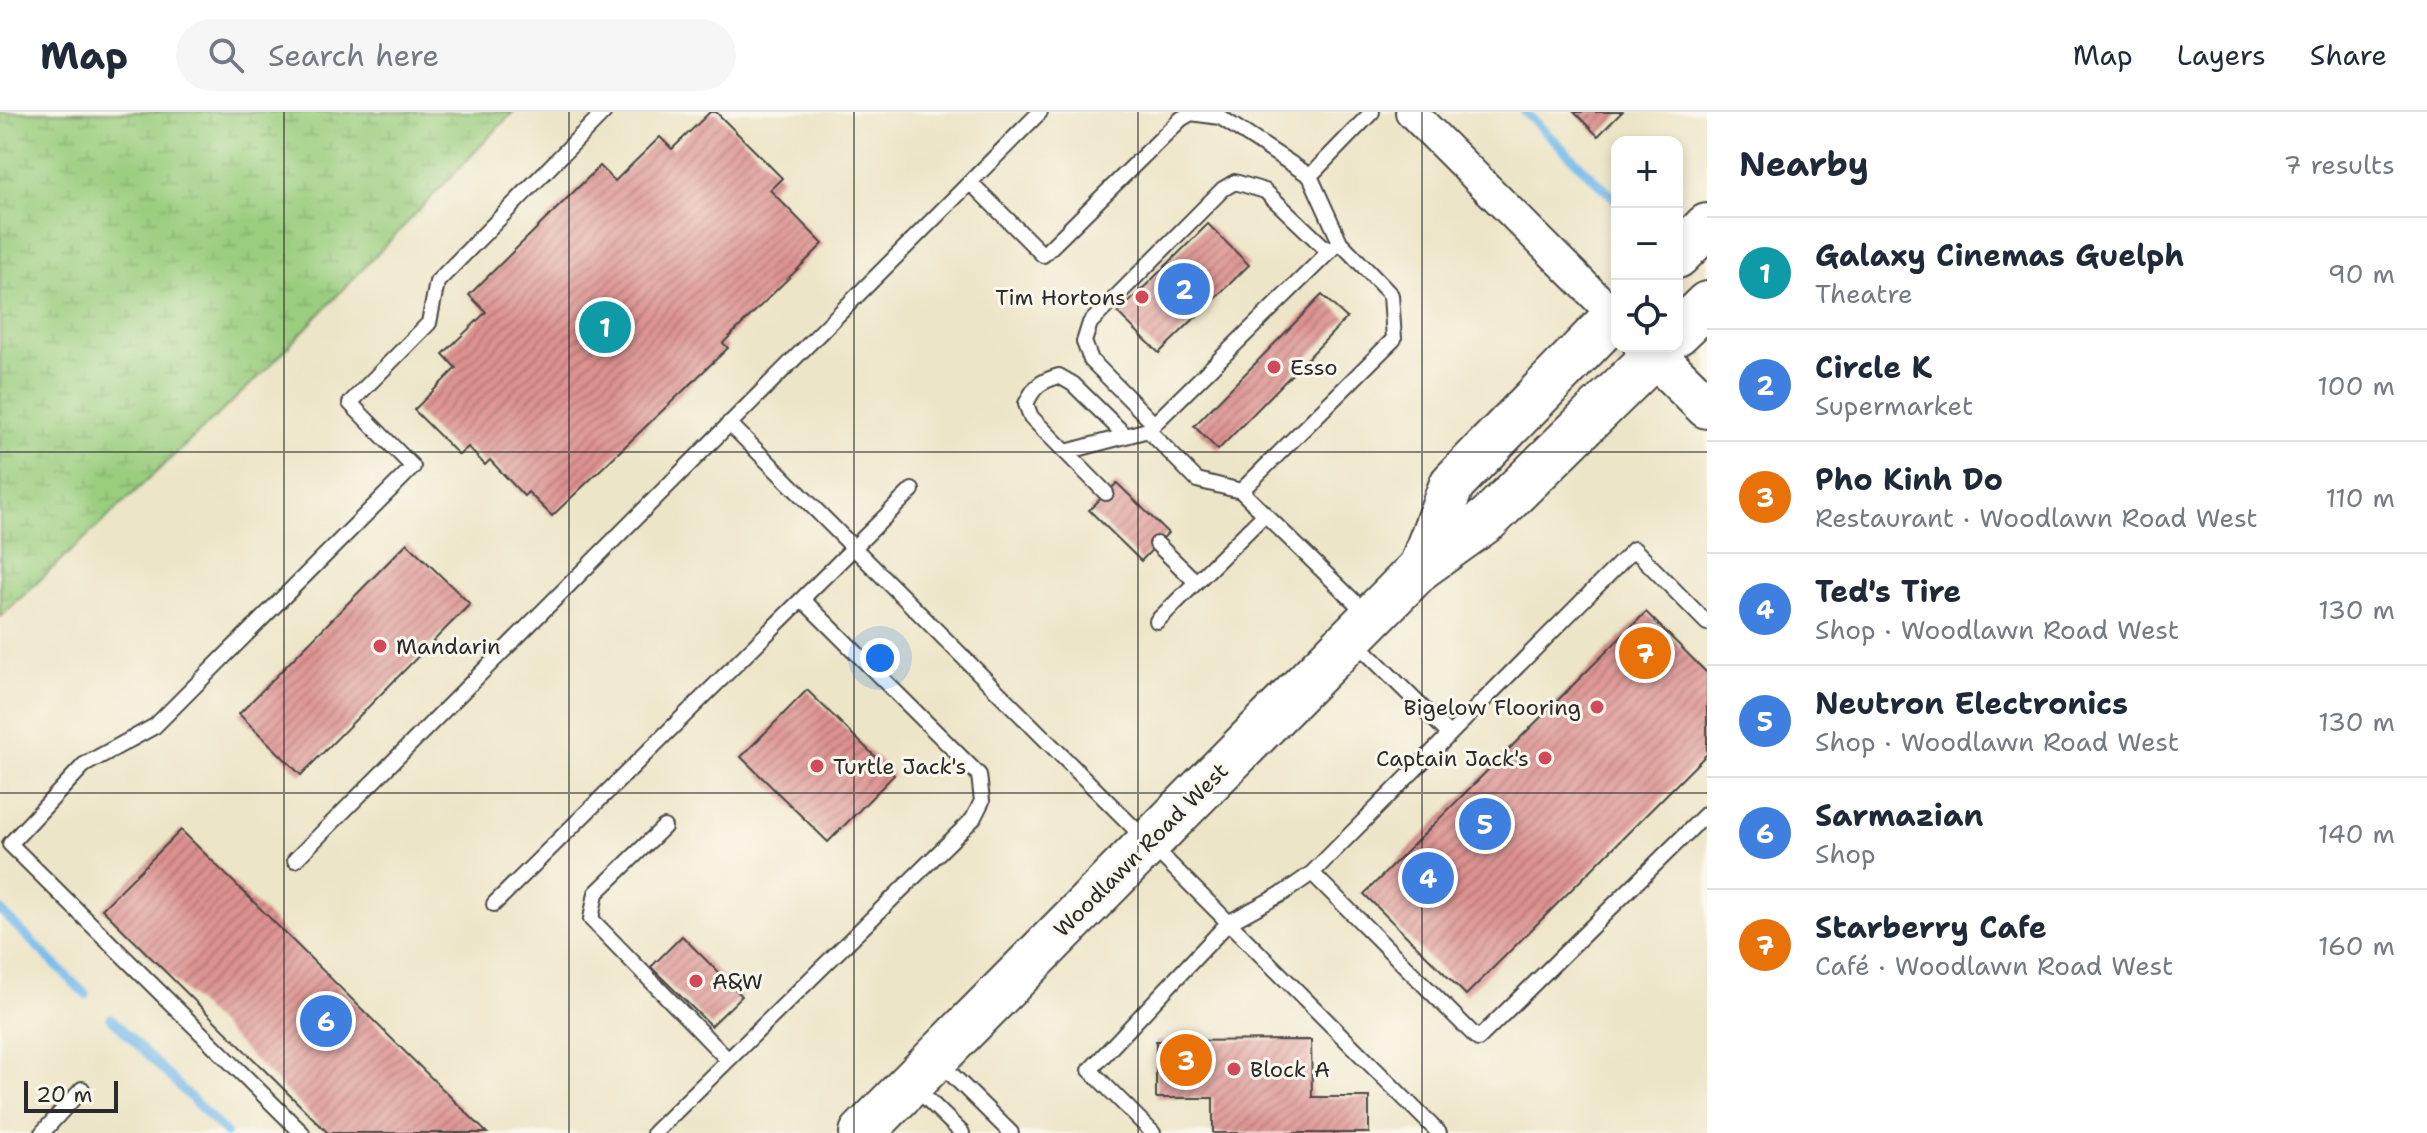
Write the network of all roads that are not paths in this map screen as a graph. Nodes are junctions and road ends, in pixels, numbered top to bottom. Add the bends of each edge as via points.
1 (604, 112) edge
2 (1040, 112) edge
3 (1372, 112) edge
4 (1411, 112) edge
5 (1310, 176) junction
6 (970, 182) junction
7 (1707, 226) edge
8 (1335, 247) junction
9 (1683, 250) edge
10 (1707, 304) edge
11 (1611, 311) edge
12 (1611, 321) edge
13 (1683, 325) edge
14 (1653, 352) edge
15 (1665, 352) edge
16 (1707, 407) edge
17 (729, 423) junction
18 (1151, 427) junction
19 (1124, 434) junction
20 (1066, 452) junction
21 (912, 490) dead end
22 (1241, 491) junction
23 (1106, 493) dead end
24 (1265, 514) junction
25 (1157, 544) dead end
26 (854, 548) junction
27 (1421, 567) junction
28 (1196, 582) junction
29 (802, 599) junction
30 (1157, 621) dead end
31 (1707, 623) edge
32 (1361, 628) junction
33 (1449, 734) junction
34 (1707, 813) edge
35 (664, 827) dead end
36 (1148, 842) junction
37 (295, 860) dead end
38 (1312, 873) junction
39 (494, 904) dead end
40 (1228, 923) junction
41 (728, 1060) junction
42 (923, 1071) junction
43 (82, 1089) dead end
44 (42, 1133) edge
45 (302, 1133) edge
46 (654, 1133) edge
47 (862, 1133) edge
48 (962, 1133) edge
49 (1011, 1133) edge
50 (1153, 1133) edge
51 (1439, 1133) edge

1 - 45 lane via 437,282 429,323 350,403 413,467 155,726 84,765 10,844
2 - 6 lane
3 - 5 lane
4 - 11 street
5 - 6 lane via 1220,117 1191,113 1043,255
5 - 8 lane
6 - 17 lane
7 - 9 main road
8 - 18 lane
8 - 18 lane via 1265,191 1235,182 1223,189 1090,323 1084,342 1091,360
8 - 22 lane via 1391,295 1394,339
10 - 13 main road, Woodlawn Road West
12 - 27 main road, Woodlawn Road West via 1452,484
14 - 27 main road, Woodlawn Road West via 1488,519
15 - 16 street
17 - 26 lane
17 - 37 lane
18 - 19 lane
18 - 22 lane via 1197,480
19 - 20 lane
19 - 20 lane via 1073,384 1059,376 1042,380 1026,404 1031,417
20 - 23 lane
21 - 26 lane
22 - 24 lane
24 - 28 lane
24 - 32 lane
25 - 28 lane
26 - 29 lane
26 - 36 lane
27 - 32 main road, Woodlawn Road West
28 - 30 lane
29 - 39 lane
29 - 41 lane via 979,775 982,801 973,819
31 - 33 lane via 1634,549
32 - 33 lane
32 - 36 main road, Woodlawn Road West
33 - 38 lane
34 - 38 lane via 1478,1039
35 - 41 lane via 596,893 591,919
36 - 40 lane
36 - 42 main road, Woodlawn Road West
38 - 40 lane
40 - 50 lane via 1090,1070
40 - 51 lane
41 - 46 lane
42 - 47 main road, Woodlawn Road West
42 - 48 lane
42 - 49 lane
43 - 44 lane

